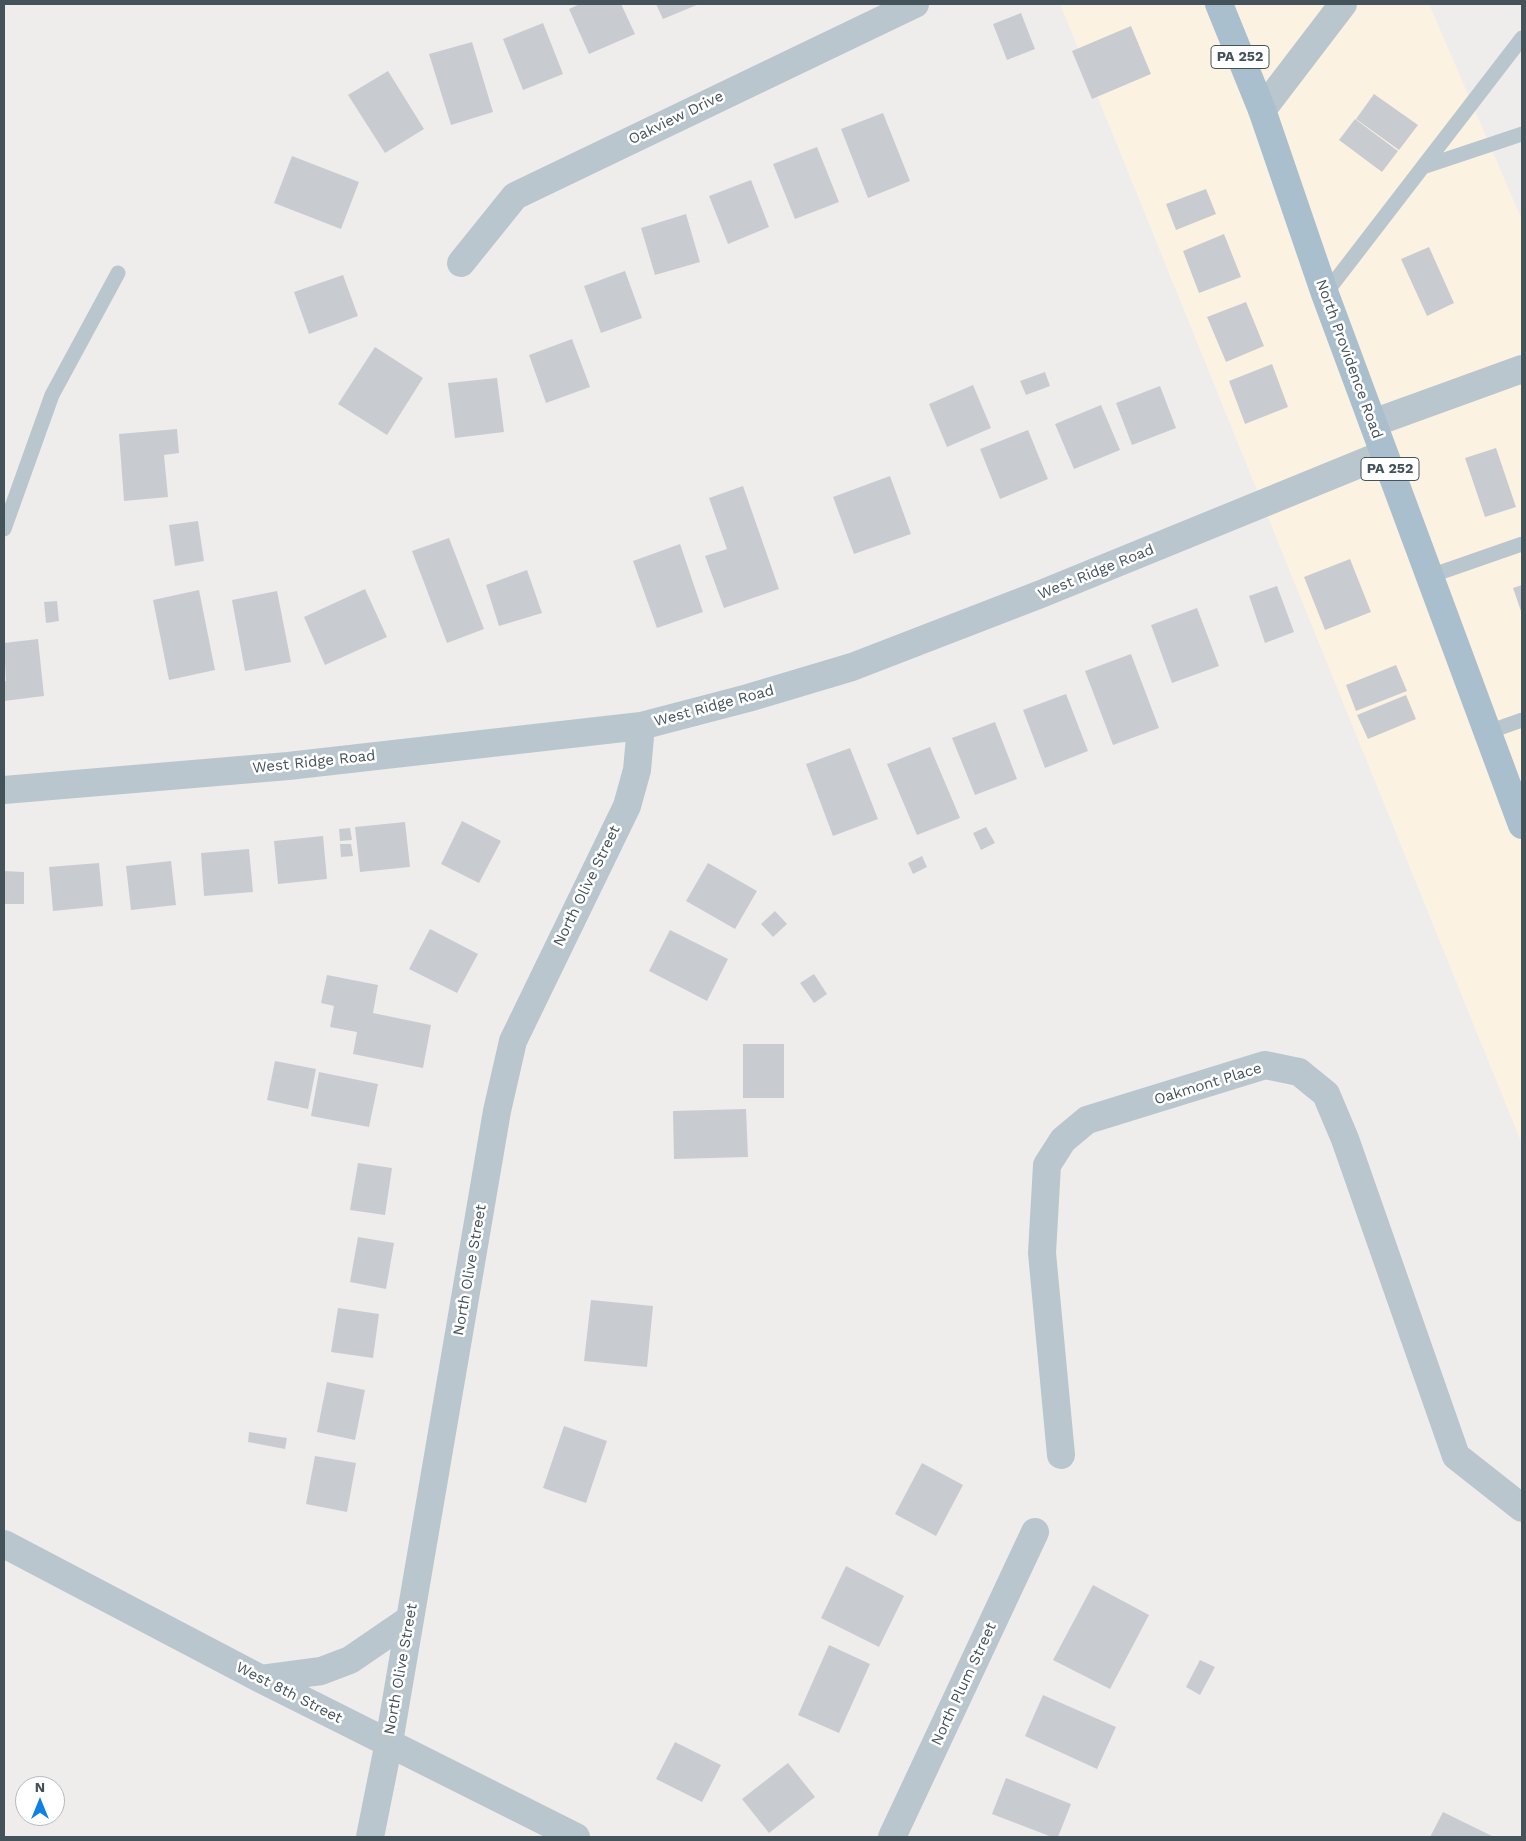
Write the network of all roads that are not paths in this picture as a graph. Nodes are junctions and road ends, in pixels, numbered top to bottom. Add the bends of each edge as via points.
1 (915, 4) edge
2 (1219, 4) edge
3 (1343, 4) edge
4 (1522, 38) edge
5 (1262, 110) junction
6 (1522, 134) edge
7 (1423, 167) junction
8 (461, 263) dead end
9 (118, 273) dead end
10 (1324, 294) junction
11 (1522, 369) edge
12 (1373, 422) junction
13 (1384, 454) junction
14 (4, 529) edge
15 (1522, 544) edge
16 (1430, 576) junction
17 (1522, 720) edge
18 (641, 726) junction
19 (1488, 732) junction
20 (4, 790) edge
21 (1522, 825) edge
22 (1061, 1455) dead end
23 (1522, 1508) edge
24 (1036, 1532) dead end
25 (4, 1544) edge
26 (410, 1620) junction
27 (261, 1679) junction
28 (389, 1742) junction
29 (370, 1837) edge
30 (576, 1837) edge
31 (892, 1837) edge

1 - 8 street, Oakview Drive via 515,196
2 - 5 main road, North Providence Road / PA 252
3 - 5 street
4 - 7 lane
5 - 10 main road, North Providence Road / PA 252
6 - 7 lane
7 - 10 lane
9 - 14 lane via 52,395
10 - 12 main road, North Providence Road / PA 252
11 - 12 street
12 - 13 main road, North Providence Road / PA 252
13 - 16 main road, North Providence Road / PA 252
13 - 18 street, West Ridge Road via 852,667
15 - 16 lane
16 - 19 main road, North Providence Road / PA 252
17 - 19 lane
18 - 20 street, West Ridge Road via 288,766
18 - 26 street, North Olive Street via 637,770 627,806 513,1041 497,1111
19 - 21 main road, North Providence Road / PA 252
22 - 23 street, Oakmont Place via 1042,1253 1047,1165 1063,1140 1087,1120 1265,1065 1299,1072 1326,1094 1345,1139 1456,1456
24 - 31 street, North Plum Street
25 - 27 street, West 8th Street
26 - 27 street via 350,1660 321,1671
26 - 28 street, North Olive Street
27 - 28 street, West 8th Street
28 - 29 street, North Olive Street
28 - 30 street, West 8th Street

